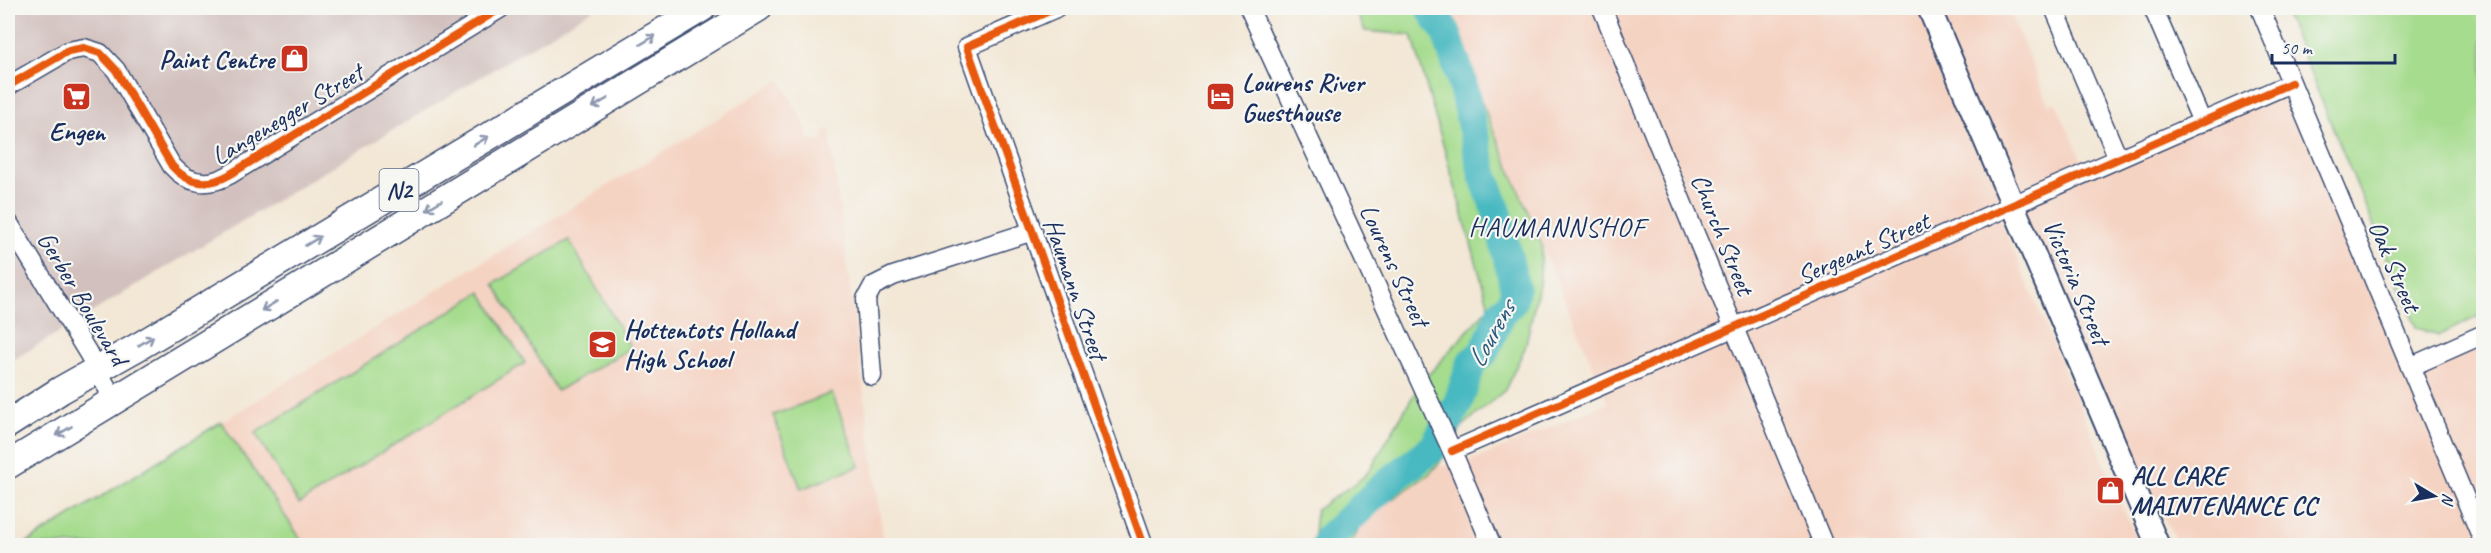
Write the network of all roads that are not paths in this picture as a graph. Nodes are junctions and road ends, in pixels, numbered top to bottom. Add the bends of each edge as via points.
1 (501, 8) edge
2 (702, 8) edge
3 (758, 8) edge
4 (1056, 8) edge
5 (1249, 8) edge
6 (1602, 8) edge
7 (1929, 8) edge
8 (2054, 8) edge
9 (2153, 8) edge
10 (2260, 8) edge
11 (2291, 83) junction
12 (8, 86) edge
13 (2202, 122) junction
14 (2118, 158) junction
15 (2013, 203) junction
16 (8, 222) edge
17 (1034, 231) junction
18 (1734, 328) junction
19 (2484, 334) edge
20 (2410, 368) junction
21 (96, 371) junction
22 (872, 376) dead end
23 (114, 400) junction
24 (8, 424) edge
25 (1449, 444) junction
26 (8, 465) edge
27 (2484, 543) edge
28 (1144, 546) edge
29 (1492, 546) edge
30 (1824, 546) edge
31 (2158, 546) edge

1 - 12 street, Langenegger Street via 212,182 193,181 178,173 116,70 100,53 84,48 68,51
21 -> 2 highway, N2
3 -> 23 highway, N2
4 - 17 street, Haumann Street via 967,47
5 - 25 street, Lourens Street
6 - 18 street, Church Street
7 - 15 main road, Victoria Street
8 - 14 street
9 - 13 street
10 - 11 street, Oak Street
11 - 13 street, Sergeant Street
11 - 20 street, Oak Street
13 - 14 street, Sergeant Street
14 - 15 street, Sergeant Street
15 - 18 street, Sergeant Street
15 - 31 main road, Victoria Street
16 - 21 street, Gerber Boulevard
17 - 22 street via 873,286 866,299
17 - 28 street, Haumann Street
18 - 25 street, Sergeant Street
18 - 30 street, Church Street
19 - 20 street
20 - 27 street, Oak Street
21 - 23 street, Gerber Boulevard
21 - 24 highway, N2
23 -> 26 highway, N2
25 - 29 street, Lourens Street

